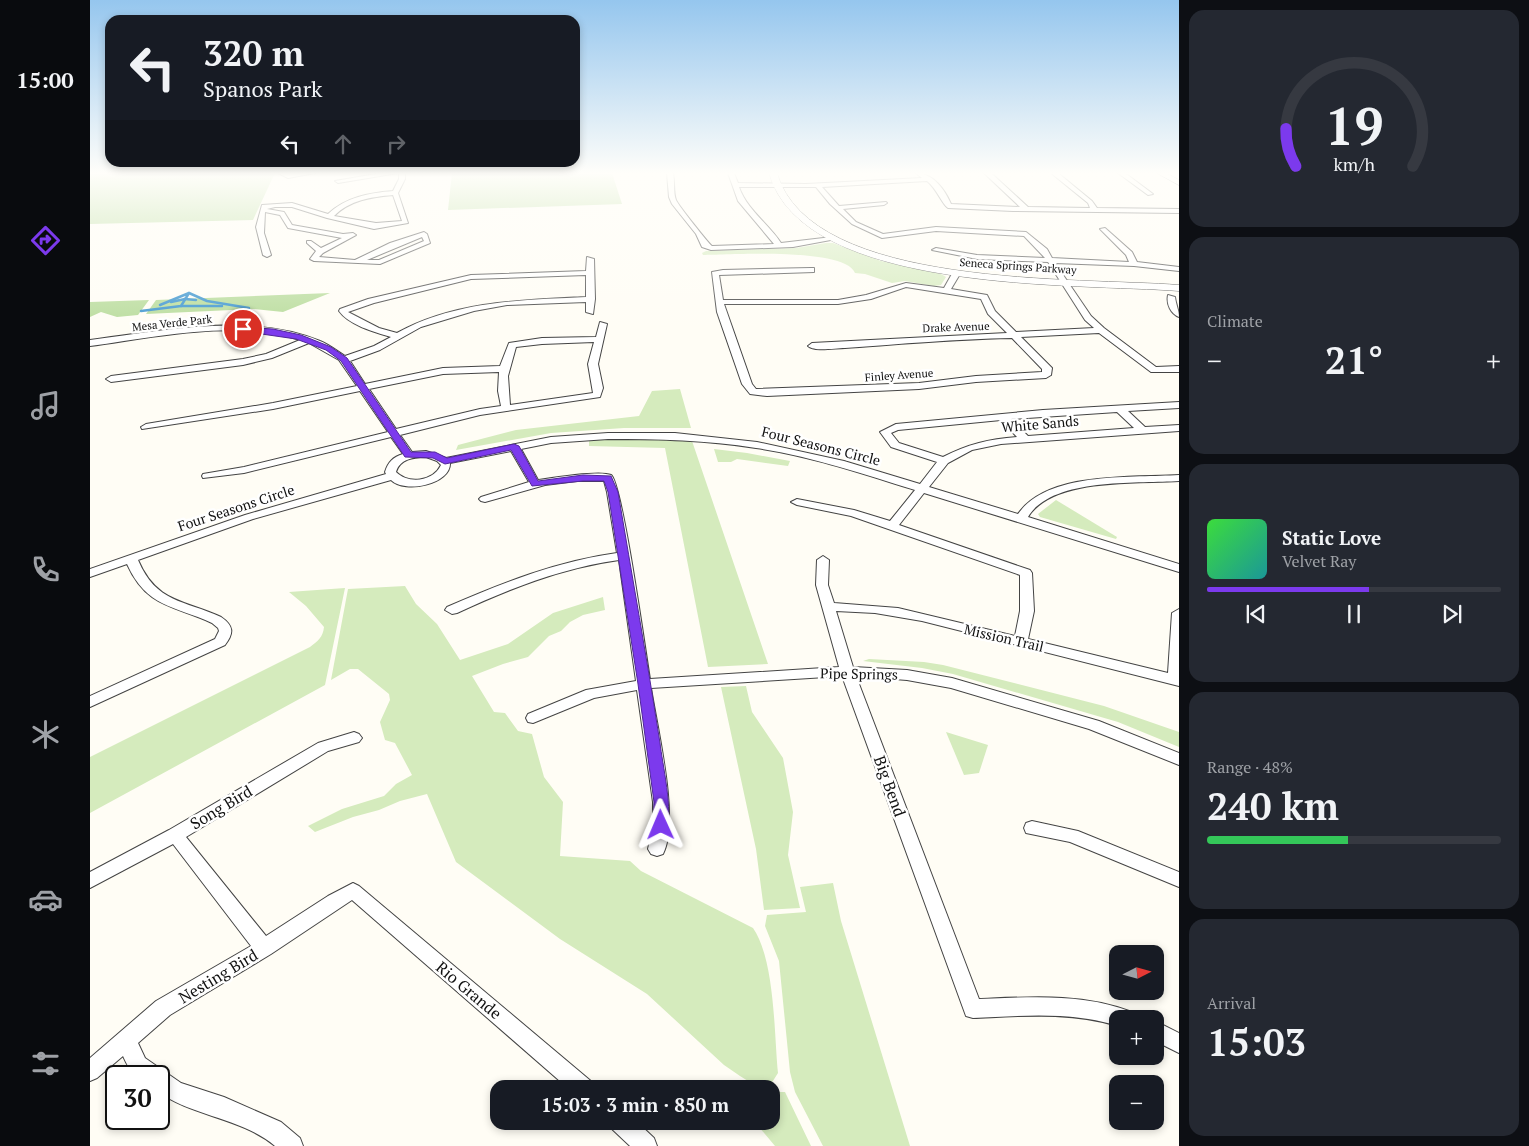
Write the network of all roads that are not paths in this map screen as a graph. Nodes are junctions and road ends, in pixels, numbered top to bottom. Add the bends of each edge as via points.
1 (259, 226) edge
2 (290, 226) edge
3 (316, 226) edge
4 (378, 226) edge
5 (693, 226) edge
6 (764, 226) edge
7 (814, 226) edge
8 (861, 226) edge
9 (311, 229) junction
10 (1103, 229) dead end
11 (353, 235) junction
12 (832, 240) junction
13 (309, 242) dead end
14 (779, 246) junction
15 (936, 250) dead end
16 (320, 251) junction
17 (266, 255) dead end
18 (590, 260) dead end
19 (1051, 260) junction
20 (356, 262) junction
21 (1134, 264) junction
22 (1179, 269) edge
23 (811, 270) dead end
24 (590, 272) junction
25 (956, 274) junction
26 (1065, 281) junction
27 (1179, 288) edge
28 (946, 291) junction
29 (1171, 298) dead end
30 (591, 299) junction
31 (720, 302) junction
32 (590, 312) dead end
33 (1179, 315) edge
34 (603, 324) dead end
35 (1101, 330) junction
36 (397, 336) junction
37 (1016, 336) junction
38 (599, 339) junction
39 (308, 340) junction
40 (90, 343) edge
41 (812, 346) dead end
42 (344, 360) junction
43 (503, 368) junction
44 (1179, 369) edge
45 (111, 378) dead end
46 (362, 387) junction
47 (1179, 405) edge
48 (506, 408) junction
49 (1120, 409) junction
50 (1004, 417) junction
51 (146, 426) dead end
52 (1179, 428) edge
53 (1142, 430) junction
54 (394, 433) junction
55 (1025, 438) junction
56 (514, 446) junction
57 (409, 455) junction
58 (445, 461) junction
59 (944, 461) junction
60 (207, 476) dead end
61 (392, 476) junction
62 (1179, 478) edge
63 (535, 484) junction
64 (921, 489) junction
65 (485, 499) dead end
66 (797, 502) dead end
67 (1020, 519) junction
68 (892, 526) junction
69 (624, 556) junction
70 (131, 558) junction
71 (824, 560) dead end
72 (1179, 568) edge
73 (90, 573) edge
74 (828, 607) junction
75 (452, 610) dead end
76 (1179, 614) edge
77 (1021, 642) junction
78 (848, 670) junction
79 (1177, 680) edge
80 (644, 684) junction
81 (90, 702) edge
82 (533, 718) dead end
83 (354, 738) dead end
84 (1179, 759) edge
85 (1032, 828) dead end
86 (175, 835) junction
87 (657, 849) dead end
88 (1179, 880) edge
89 (90, 881) edge
90 (353, 891) joint
91 (264, 948) junction
92 (1109, 1015) edge
93 (1164, 1036) edge
94 (125, 1039) junction
95 (1179, 1043) edge
96 (138, 1065) edge
97 (90, 1071) edge
98 (574, 1080) edge
99 (170, 1087) edge
100 (629, 1130) edge
101 (292, 1146) edge
102 (646, 1146) edge

1 - 17 street
2 - 9 street
3 - 9 street
4 - 11 street
5 - 14 street via 705,245 711,248
6 - 14 street
7 - 12 street, Seneca Springs Parkway
8 - 19 street via 882,236 943,229 1026,234
9 - 11 street
10 - 21 street via 1129,254
11 - 16 street
12 - 14 street
12 - 25 street, Seneca Springs Parkway via 895,262
13 - 16 street
15 - 19 street via 977,257
16 - 20 street via 314,259
18 - 24 street
19 - 21 street
19 - 26 street
20 - 20 street via 380,262 428,242 424,234
21 - 22 street
23 - 31 street via 714,274
24 - 30 street
24 - 36 street via 471,277 371,301 344,311 376,330
25 - 26 street, Seneca Springs Parkway
25 - 28 street
26 - 27 street, Seneca Springs Parkway
26 - 35 street via 1088,318
28 - 31 street via 906,285 838,302
28 - 37 street via 984,297 991,312
29 - 33 street via 1172,306
30 - 32 street
30 - 36 street via 488,306 429,321
31 - 37 street, Finley Avenue via 727,332 753,392 911,386 1046,375 1047,368
34 - 38 street
35 - 37 street, Drake Avenue
35 - 44 street via 1154,370
36 - 42 street via 377,348
37 - 41 street, Drake Avenue
38 - 43 street via 512,345
38 - 48 street via 593,364 598,388 596,395
39 - 40 street, Mesa Verde Park via 273,332 213,329
39 - 42 street, Mesa Verde Park via 328,348
39 - 45 street via 269,356 243,362
42 - 46 street, Mesa Verde Park
43 - 46 street via 443,371
43 - 48 street
46 - 51 street via 252,410
46 - 54 street, Mesa Verde Park
47 - 49 street
48 - 54 street
49 - 50 street
49 - 53 street
50 - 55 street
50 - 59 street via 896,428 885,432 895,445
52 - 53 street, White Sands
53 - 55 street, White Sands
54 - 57 street, Mesa Verde Park
54 - 60 street
55 - 59 street, White Sands via 978,445
56 - 58 street, Four Seasons Circle
56 - 63 street
56 - 64 street, Four Seasons Circle via 608,436 724,440 810,455
57 - 58 street, Four Seasons Circle via 435,455
57 - 61 street via 394,462 390,472
58 - 61 street via 447,466 440,476 424,482 405,482
59 - 64 street, White Sands
61 - 70 street, Four Seasons Circle via 249,517
62 - 67 street via 1058,490 1035,502
63 - 65 street
63 - 69 street via 608,478
64 - 67 street, Four Seasons Circle
64 - 68 street, White Sands
66 - 68 street via 854,513
67 - 72 street, Four Seasons Circle
68 - 77 street via 1026,573 1027,611
69 - 75 street via 570,565 492,592
69 - 80 street
70 - 73 street, Four Seasons Circle
70 - 81 street via 138,574 157,597 224,624 225,636 220,642
71 - 74 street, Big Bend via 822,585
74 - 77 street, Mission Trail via 882,609
74 - 78 street, Big Bend
76 - 79 street
77 - 79 street, Mission Trail
78 - 80 street, Pipe Springs
78 - 84 street, Pipe Springs via 952,683 1094,725
78 - 92 street, Big Bend via 972,1009 1071,1007
80 - 82 street, Pipe Springs via 591,694
80 - 87 street via 661,802
83 - 86 street, Song Bird via 322,747
85 - 88 street via 1072,836
86 - 89 street, Song Bird
86 - 91 street
90 - 91 street, Nesting Bird
90 - 98 street, Rio Grande
91 - 94 street, Nesting Bird via 163,1008
93 - 95 street
94 - 96 street
94 - 97 street, Nesting Bird
99 - 101 street via 273,1130
100 - 102 street

